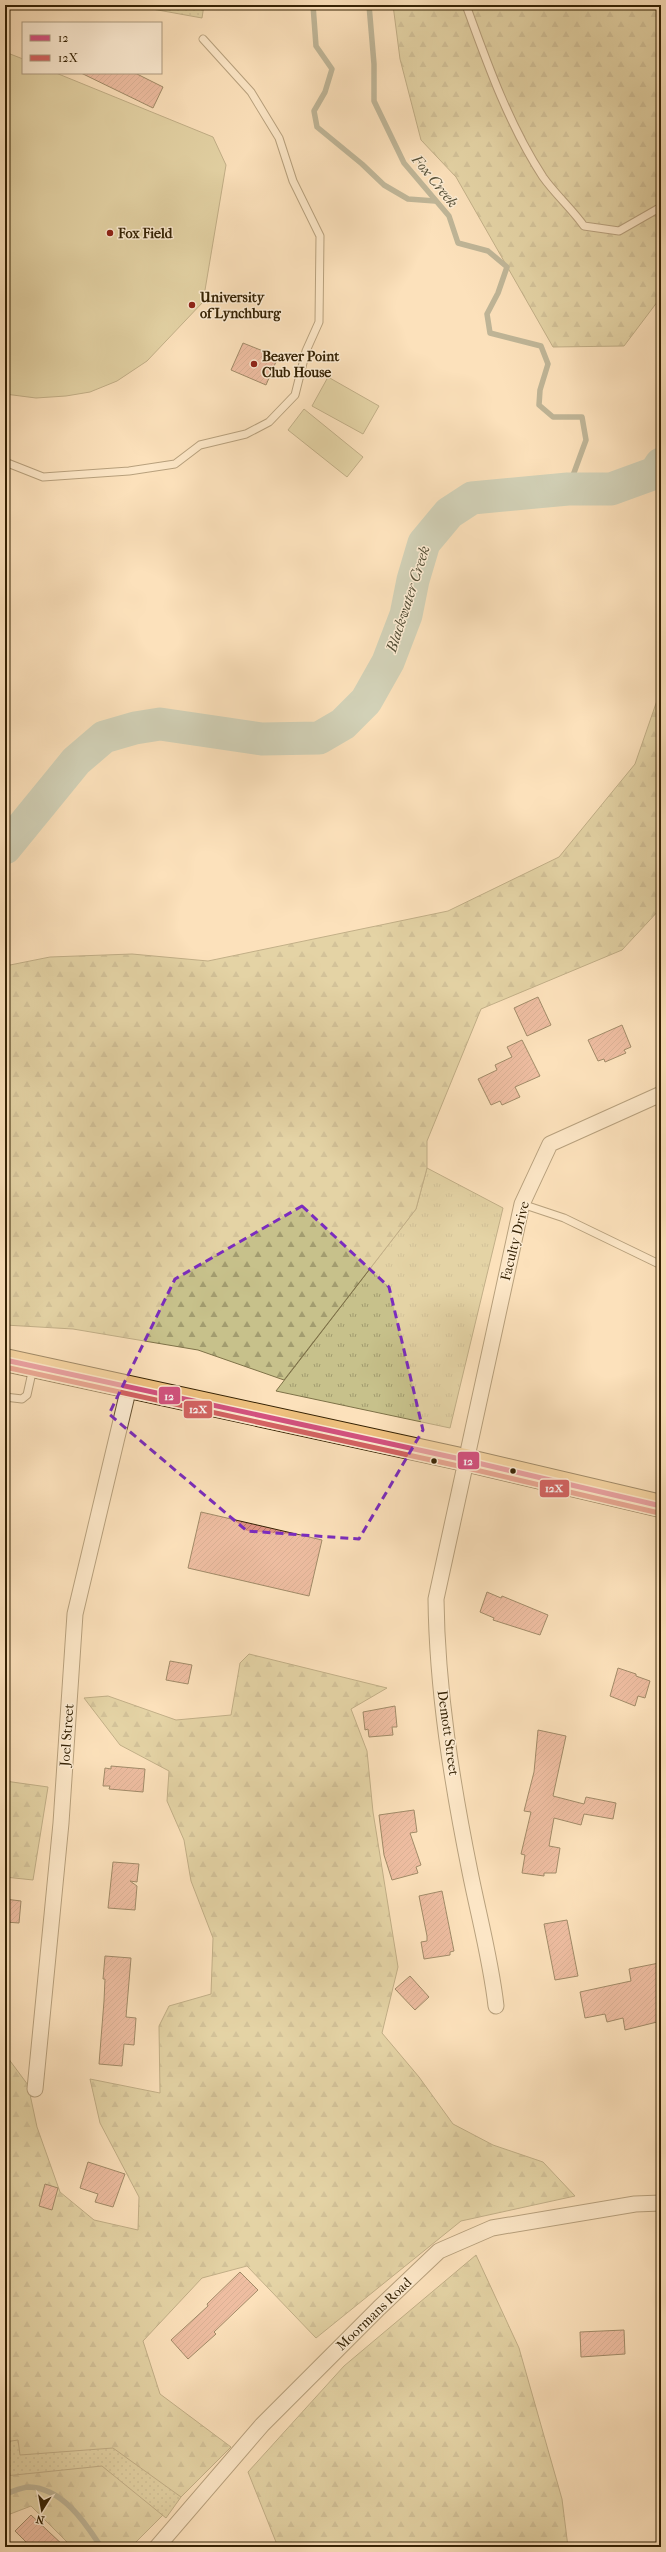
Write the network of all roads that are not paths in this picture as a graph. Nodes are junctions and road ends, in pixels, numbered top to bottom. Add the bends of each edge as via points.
1 (466, 5) edge
2 (203, 39) dead end
3 (661, 207) edge
4 (5, 462) edge
5 (661, 1094) edge
6 (522, 1204) junction
7 (661, 1265) edge
8 (5, 1360) edge
9 (33, 1366) junction
10 (129, 1387) junction
11 (5, 1397) edge
12 (465, 1460) junction
13 (661, 1506) edge
14 (496, 2006) dead end
15 (35, 2089) dead end
16 (661, 2203) edge
17 (157, 2547) edge

1 - 3 lane via 494,80 522,140 544,178 584,226 619,231
2 - 4 lane via 255,99 279,138 293,181 320,236 318,322 306,351 295,395 269,422 246,434 200,445 175,464 129,471 43,477
5 - 6 street, Faculty Drive via 550,1144
6 - 7 lane via 564,1218
6 - 12 street, Faculty Drive
8 - 9 main road
9 - 10 main road
9 - 11 lane via 26,1395 22,1399
10 - 12 main road
10 - 15 street, Joel Street via 75,1614 61,1823
12 - 13 main road
12 - 14 street, Demott Street via 436,1599 436,1650 459,1819
16 - 17 street, Moormans Road via 635,2204 492,2228 439,2251 378,2308 262,2425

